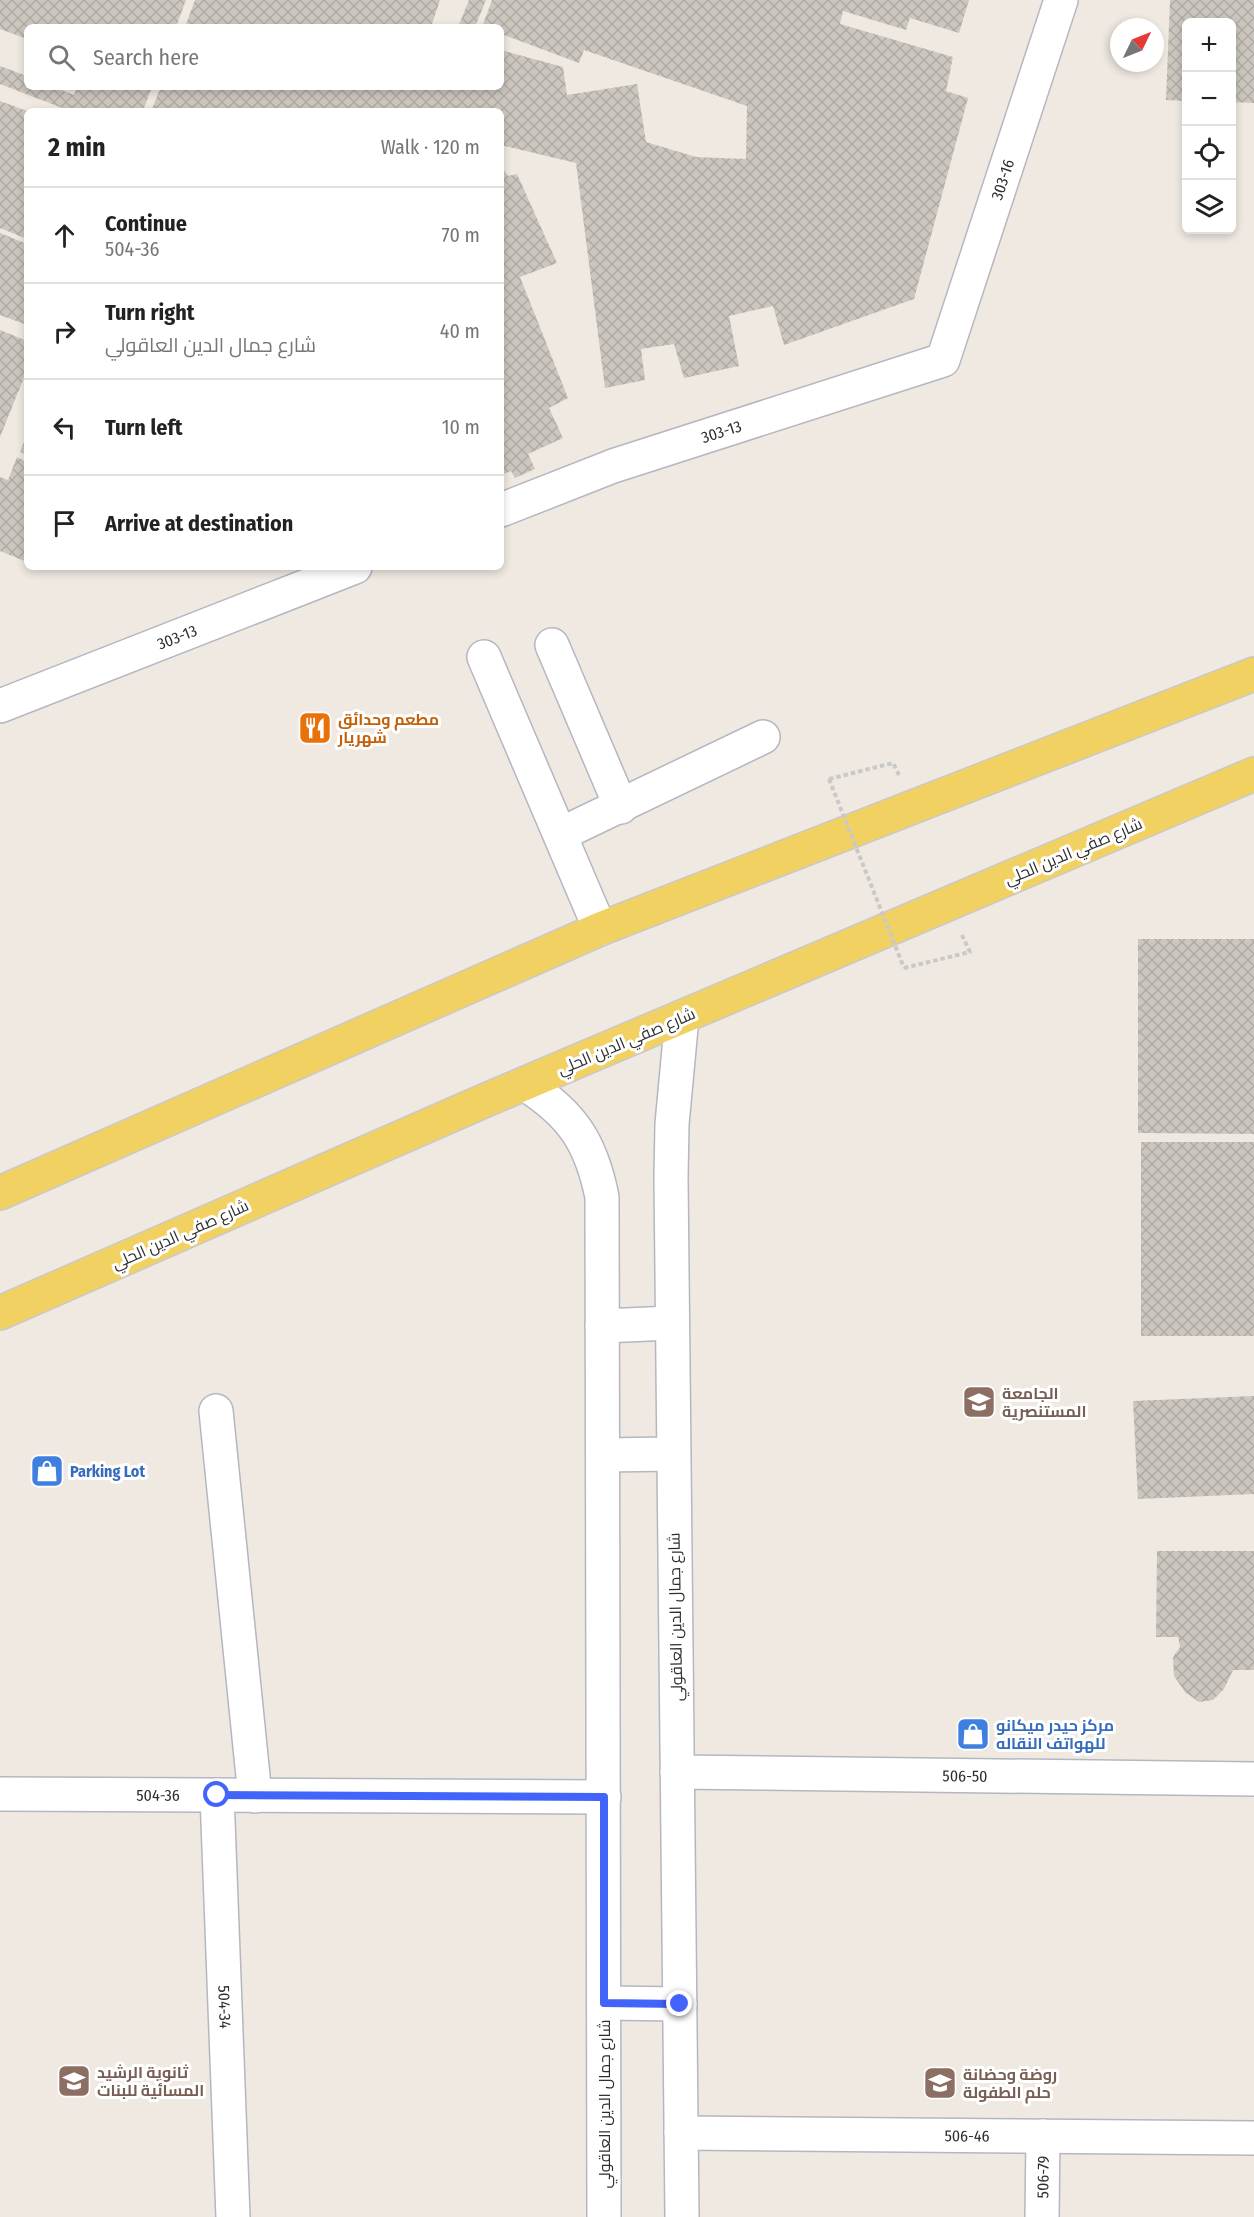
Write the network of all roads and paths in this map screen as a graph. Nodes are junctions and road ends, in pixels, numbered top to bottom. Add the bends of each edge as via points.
1 (1061, 0) edge
2 (943, 360) joint
3 (504, 509) edge
4 (347, 570) edge
5 (552, 645) dead end
6 (484, 657) dead end
7 (1254, 674) edge
8 (0, 706) edge
9 (763, 737) dead end
10 (893, 763) dead end
11 (1254, 774) edge
12 (621, 807) junction
13 (561, 834) junction
14 (600, 929) junction
15 (970, 952) dead end
16 (682, 1017) junction
17 (525, 1084) junction
18 (0, 1193) edge
19 (0, 1313) edge
20 (672, 1323) junction
21 (602, 1326) junction
22 (216, 1411) dead end
23 (673, 1454) junction
24 (603, 1455) junction
25 (677, 1772) junction
26 (1254, 1779) edge
27 (0, 1794) edge
28 (217, 1795) junction
29 (255, 1796) junction
30 (604, 1797) junction
31 (604, 2003) junction
32 (680, 2004) junction
33 (681, 2133) junction
34 (1043, 2136) junction
35 (1254, 2138) edge
36 (233, 2217) edge
37 (604, 2217) edge
38 (682, 2217) edge
39 (1042, 2217) edge

1 - 2 street, 303-16
2 - 3 street, 303-13 via 613,466
4 - 8 street, 303-13
5 - 12 street
6 - 13 street
7 - 14 main road
9 - 12 street
10 - 15 path, bridge via 829,779 904,968
11 - 16 main road, شارع صفي الدين الحلي
12 - 13 street
13 - 14 street
14 - 18 main road
16 - 17 main road, شارع صفي الدين الحلي
16 - 20 street, شارع جمال الدين العاقولي via 672,1124
17 - 19 main road, شارع صفي الدين الحلي
17 - 21 street, شارع جمال الدين العاقولي via 570,1119 597,1169 602,1197
20 - 21 street
20 - 23 street, شارع جمال الدين العاقولي
21 - 24 street, شارع جمال الدين العاقولي
22 - 29 street
23 - 24 street
23 - 25 street, شارع جمال الدين العاقولي
24 - 30 street, شارع جمال الدين العاقولي
25 - 26 street, 506-50
25 - 32 street, شارع جمال الدين العاقولي
27 - 28 street, 504-36
28 - 29 street, 504-36
28 - 36 street, 504-34
29 - 30 street, 504-36
30 - 31 street, شارع جمال الدين العاقولي
31 - 32 street
31 - 37 street, شارع جمال الدين العاقولي
32 - 33 street, شارع جمال الدين العاقولي
33 - 34 street, 506-46
33 - 38 street, شارع جمال الدين العاقولي
34 - 35 street, 506-46
34 - 39 street, 506-79

